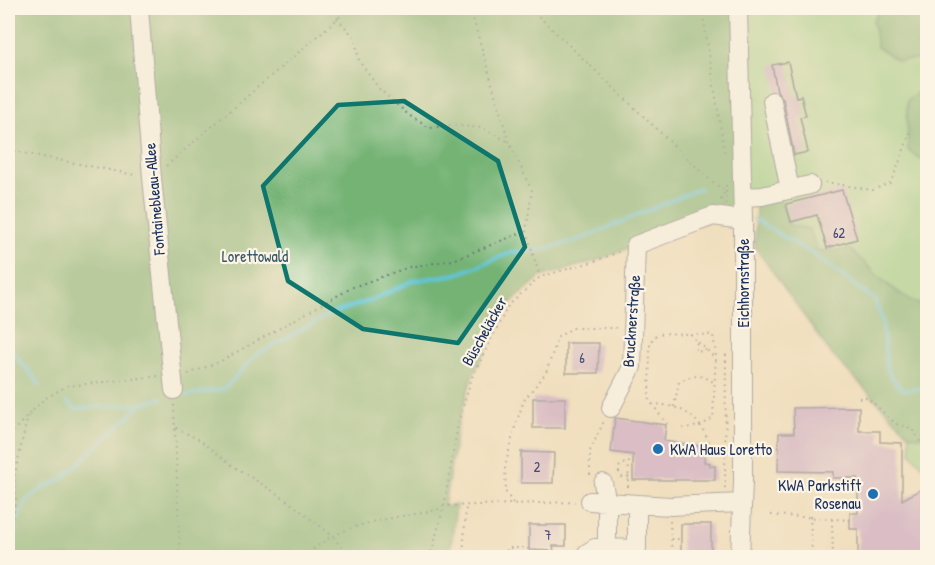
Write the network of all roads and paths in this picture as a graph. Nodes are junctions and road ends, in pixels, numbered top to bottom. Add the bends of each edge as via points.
1 (139, 8) edge
2 (350, 8) edge
3 (470, 8) edge
4 (531, 8) edge
5 (702, 8) edge
6 (738, 8) edge
7 (337, 18) junction
8 (772, 101) dead end
9 (911, 130) dead end
10 (509, 142) junction
11 (8, 150) edge
12 (726, 162) dead end
13 (152, 178) junction
14 (726, 182) dead end
15 (810, 184) joint
16 (790, 190) junction
17 (725, 191) junction
18 (743, 198) junction
19 (728, 218) junction
20 (526, 231) junction
21 (636, 245) junction
22 (540, 277) junction
23 (632, 328) junction
24 (690, 334) junction
25 (697, 343) junction
26 (706, 350) junction
27 (716, 360) junction
28 (173, 382) junction
29 (715, 383) junction
30 (859, 398) dead end
31 (652, 404) junction
32 (674, 407) junction
33 (611, 408) joint
34 (174, 409) dead end
35 (28, 413) junction
36 (667, 424) dead end
37 (701, 426) junction
38 (176, 428) junction
39 (682, 428) dead end
40 (8, 436) edge
41 (704, 442) dead end
42 (927, 443) edge
43 (711, 446) junction
44 (726, 448) dead end
45 (629, 477) junction
46 (597, 479) joint
47 (599, 502) junction
48 (513, 503) junction
49 (742, 503) junction
50 (633, 505) junction
51 (444, 506) junction
52 (466, 506) junction
53 (670, 506) junction
54 (771, 515) dead end
55 (810, 516) junction
56 (832, 519) junction
57 (850, 520) dead end
58 (333, 536) junction
59 (671, 539) junction
60 (681, 539) dead end
61 (8, 542) edge
62 (607, 548) junction
63 (507, 551) dead end
64 (586, 555) edge
65 (812, 556) dead end
66 (180, 558) edge
67 (305, 558) edge
68 (349, 558) edge
69 (430, 558) edge
70 (463, 558) edge
71 (672, 558) edge
72 (740, 558) edge
73 (833, 558) edge

1 - 13 street, Fontainebleau-Allee
2 - 7 path
3 - 10 path
4 - 17 path
5 - 12 path
6 - 18 street, Eichhornstraße
7 - 10 path via 355,38 359,62 380,90 410,116 430,128 482,128
7 - 13 path
8 - 16 street
9 - 15 path via 890,183 883,187 863,190 829,182
10 - 20 path via 532,191
11 - 13 path
13 - 28 street, Fontainebleau-Allee
14 - 17 path
15 - 16 street
16 - 18 street
17 - 19 path
17 - 19 path
18 - 19 street, Eichhornstraße
19 - 21 street
19 - 49 street, Eichhornstraße
20 - 22 path
20 - 28 path via 453,260 409,267 353,287 219,362
21 - 22 path, Büscheläcker
21 - 23 street, Brucknerstraße
22 - 51 path, Büscheläcker via 508,306 472,377 458,424
23 - 33 street, Brucknerstraße via 632,367
23 - 48 path via 572,328 558,337 546,373 524,400 515,427 505,476 506,493
24 - 25 path
24 - 27 path via 713,335
24 - 31 path via 654,336 650,344
25 - 26 path
25 - 26 path via 697,352
26 - 27 path
27 - 29 path
28 - 35 path via 67,386
29 - 32 path via 698,375 679,381
29 - 37 path via 713,418
30 - 42 path via 867,397 896,424 911,428 920,441
31 - 32 path
31 - 36 path
32 - 37 path
33 - 46 path via 590,451
34 - 38 path
35 - 40 path
35 - 61 path via 14,478 16,498
37 - 39 path
37 - 43 path
38 - 58 path via 200,440
38 - 66 path
41 - 43 path
43 - 44 path
45 - 45 path via 629,461 618,472
45 - 50 path
46 - 47 street
47 - 48 path
47 - 50 street
47 - 62 street
48 - 52 path
49 - 53 street
49 - 72 street, Eichhornstraße
50 - 53 street
50 - 62 street via 637,549
51 - 52 path
51 - 58 path via 352,526
51 - 69 path, Büscheläcker
52 - 70 path
53 - 59 path
54 - 55 path
55 - 56 path
55 - 65 path
56 - 57 path
56 - 73 path
58 - 67 path
58 - 68 path
59 - 60 path
59 - 71 path
62 - 64 street via 596,548
63 - 64 path via 528,548 528,554

